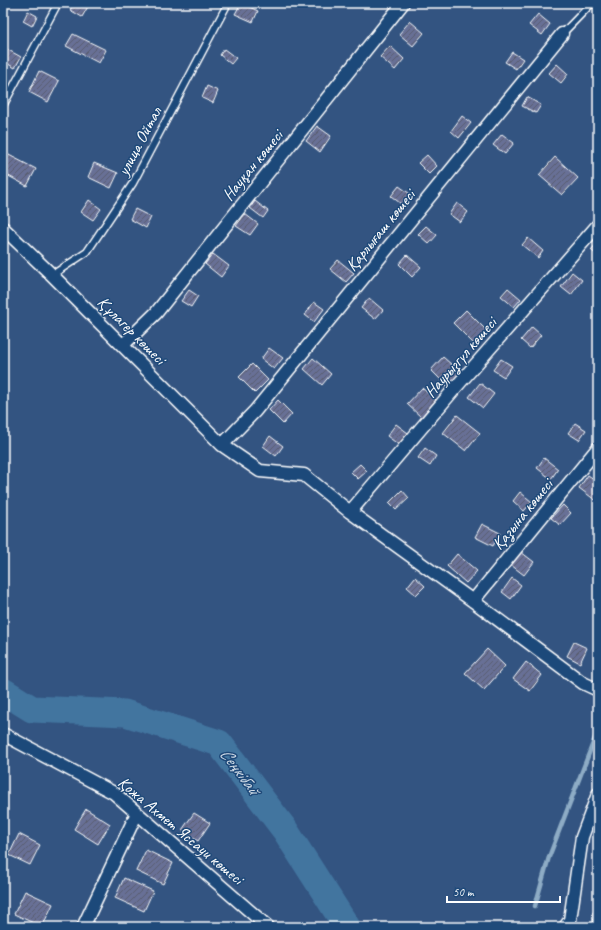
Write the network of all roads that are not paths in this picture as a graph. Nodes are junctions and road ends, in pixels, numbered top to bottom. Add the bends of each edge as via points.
1 (58, 3) edge
2 (228, 3) edge
3 (403, 3) edge
4 (592, 3) edge
5 (562, 34) joint
6 (3, 106) edge
7 (598, 225) edge
8 (3, 228) edge
9 (52, 275) junction
10 (123, 345) junction
11 (222, 445) junction
12 (598, 448) edge
13 (350, 512) junction
14 (473, 601) junction
15 (598, 690) edge
16 (3, 734) edge
17 (598, 794) edge
18 (137, 813) junction
19 (569, 925) edge
20 (83, 927) edge
21 (268, 927) edge

1 - 6 lane
2 - 9 lane, улица Ойтал via 133,183 87,252
3 - 10 street, Науқан көшесі via 156,313
4 - 5 lane
5 - 11 street, Қарлығаш көшесі via 255,411
7 - 13 street, Наурызгүл көшесі
8 - 9 street, Құлагер көшесі
9 - 10 street, Құлагер көшесі
10 - 11 street, Құлагер көшесі
11 - 13 street, Құлагер көшесі via 260,471 304,475
12 - 14 street, Қазына көшесі
13 - 14 street, Құлагер көшесі
14 - 15 street, Құлагер көшесі via 582,683
16 - 18 street, Қожа Ахмет Яссауи көшесі via 114,793
17 - 19 street via 582,837
18 - 20 street
18 - 21 street, Қожа Ахмет Яссауи көшесі

